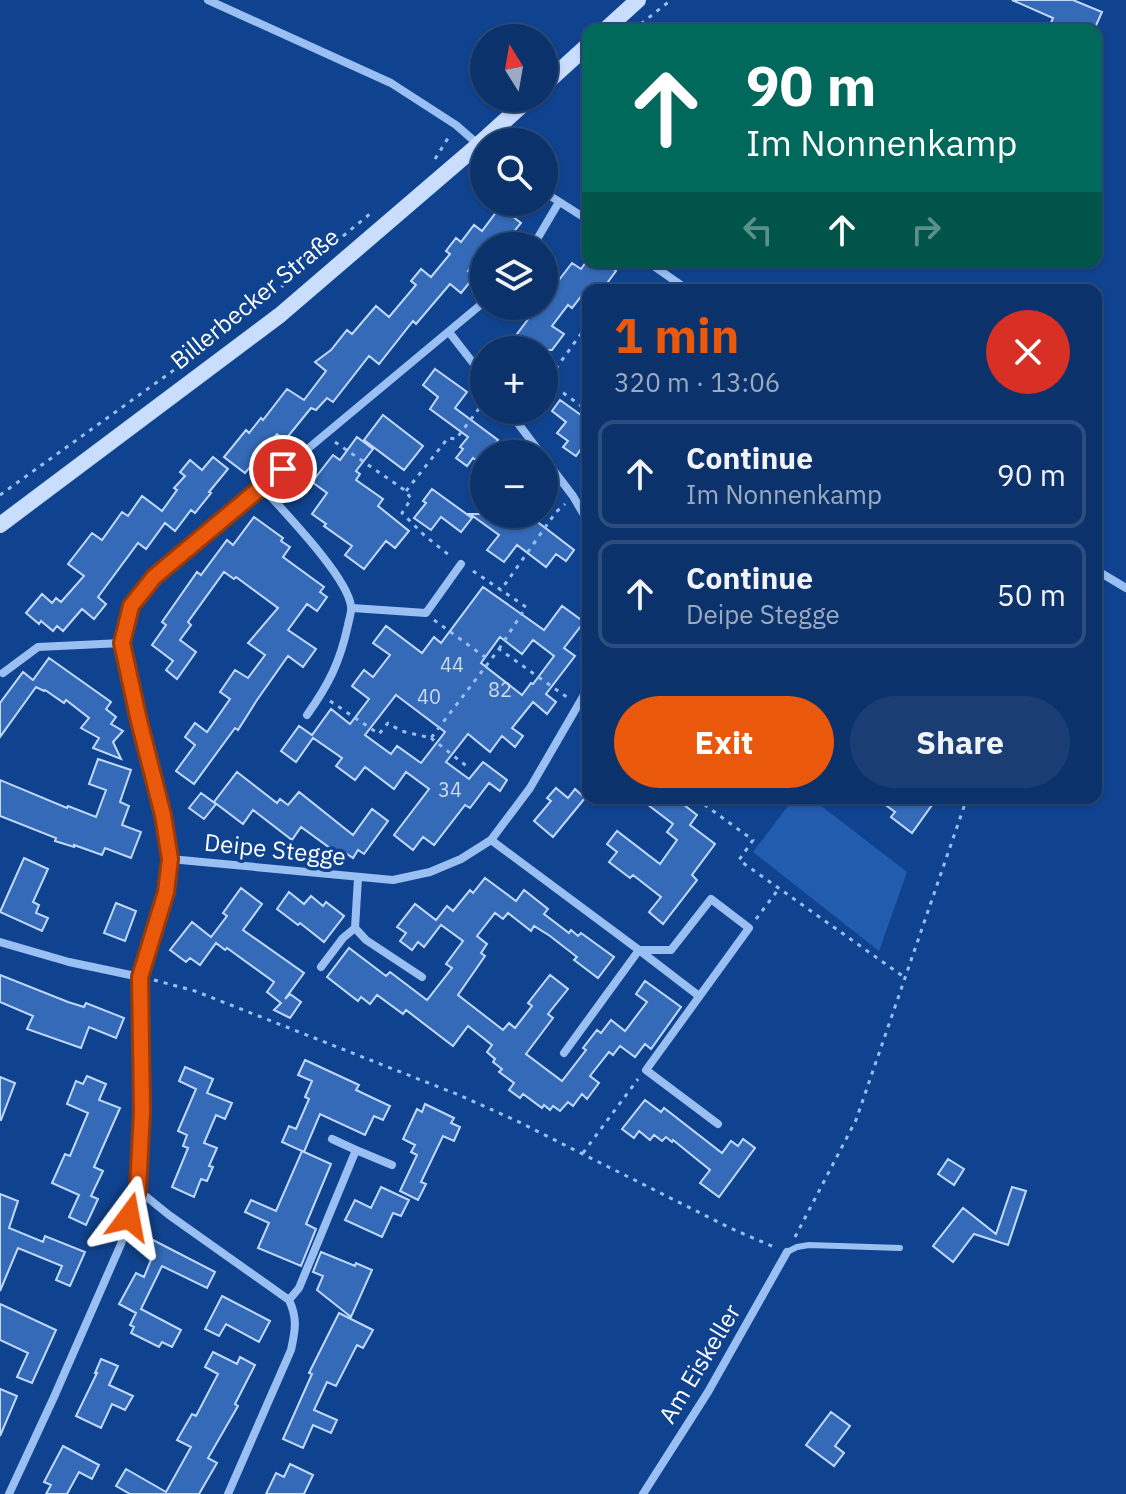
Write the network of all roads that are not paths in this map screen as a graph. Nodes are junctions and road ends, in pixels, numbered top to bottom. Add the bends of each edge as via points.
1 (208, 0) edge
2 (638, 0) edge
3 (612, 24) edge
4 (582, 50) edge
5 (558, 72) edge
6 (516, 112) edge
7 (500, 128) edge
8 (470, 137) edge
9 (470, 156) edge
10 (559, 202) joint
11 (582, 216) edge
12 (541, 232) edge
13 (657, 268) edge
14 (679, 284) edge
15 (470, 314) edge
16 (449, 332) junction
17 (470, 359) edge
18 (558, 477) edge
19 (262, 487) junction
20 (582, 512) edge
21 (0, 525) edge
22 (461, 564) road end
23 (1102, 574) edge
24 (1126, 588) edge
25 (352, 608) junction
26 (122, 643) junction
27 (3, 673) dead end
28 (582, 699) edge
29 (307, 715) dead end
30 (491, 840) junction
31 (170, 859) junction
32 (358, 878) junction
33 (355, 928) junction
34 (0, 942) edge
35 (639, 950) junction
36 (321, 967) dead end
37 (140, 977) junction
38 (422, 977) dead end
39 (699, 996) junction
40 (564, 1053) dead end
41 (718, 1124) dead end
42 (332, 1139) dead end
43 (356, 1150) junction
44 (392, 1165) dead end
45 (138, 1190) junction
46 (900, 1248) dead end
47 (787, 1252) joint
48 (289, 1300) junction
49 (9, 1494) edge
50 (228, 1494) edge
51 (643, 1494) edge

1 - 8 street via 391,83
2 - 3 main road
4 - 5 main road
6 - 7 main road, Billerbecker Straße
9 - 21 main road, Billerbecker Straße via 280,315
10 - 11 street
10 - 12 street
13 - 14 street
15 - 16 street, Deipe Stegge
16 - 17 street
16 - 19 street, Deipe Stegge
18 - 20 street
19 - 25 street via 343,584
19 - 26 street, Deipe Stegge via 154,577 131,606
22 - 25 street via 426,613
23 - 24 street
25 - 29 street via 333,675
26 - 27 street via 38,647
26 - 31 street, Deipe Stegge
28 - 30 street, Deipe Stegge via 530,788
30 - 32 street, Deipe Stegge via 430,872 393,880
30 - 35 street
31 - 32 street, Deipe Stegge
31 - 37 street via 166,892
32 - 33 street, Deipe Stegge
33 - 36 street
33 - 38 street
34 - 37 street
35 - 39 street
35 - 39 street via 671,950 711,899 749,928
35 - 40 street
37 - 45 street
39 - 41 street via 646,1070
42 - 43 street
43 - 44 street
43 - 48 street via 299,1288
45 - 48 street
45 - 49 street via 121,1244
46 - 47 lane via 809,1245
47 - 51 street, Am Eiskeller
48 - 50 street via 295,1312 291,1350

